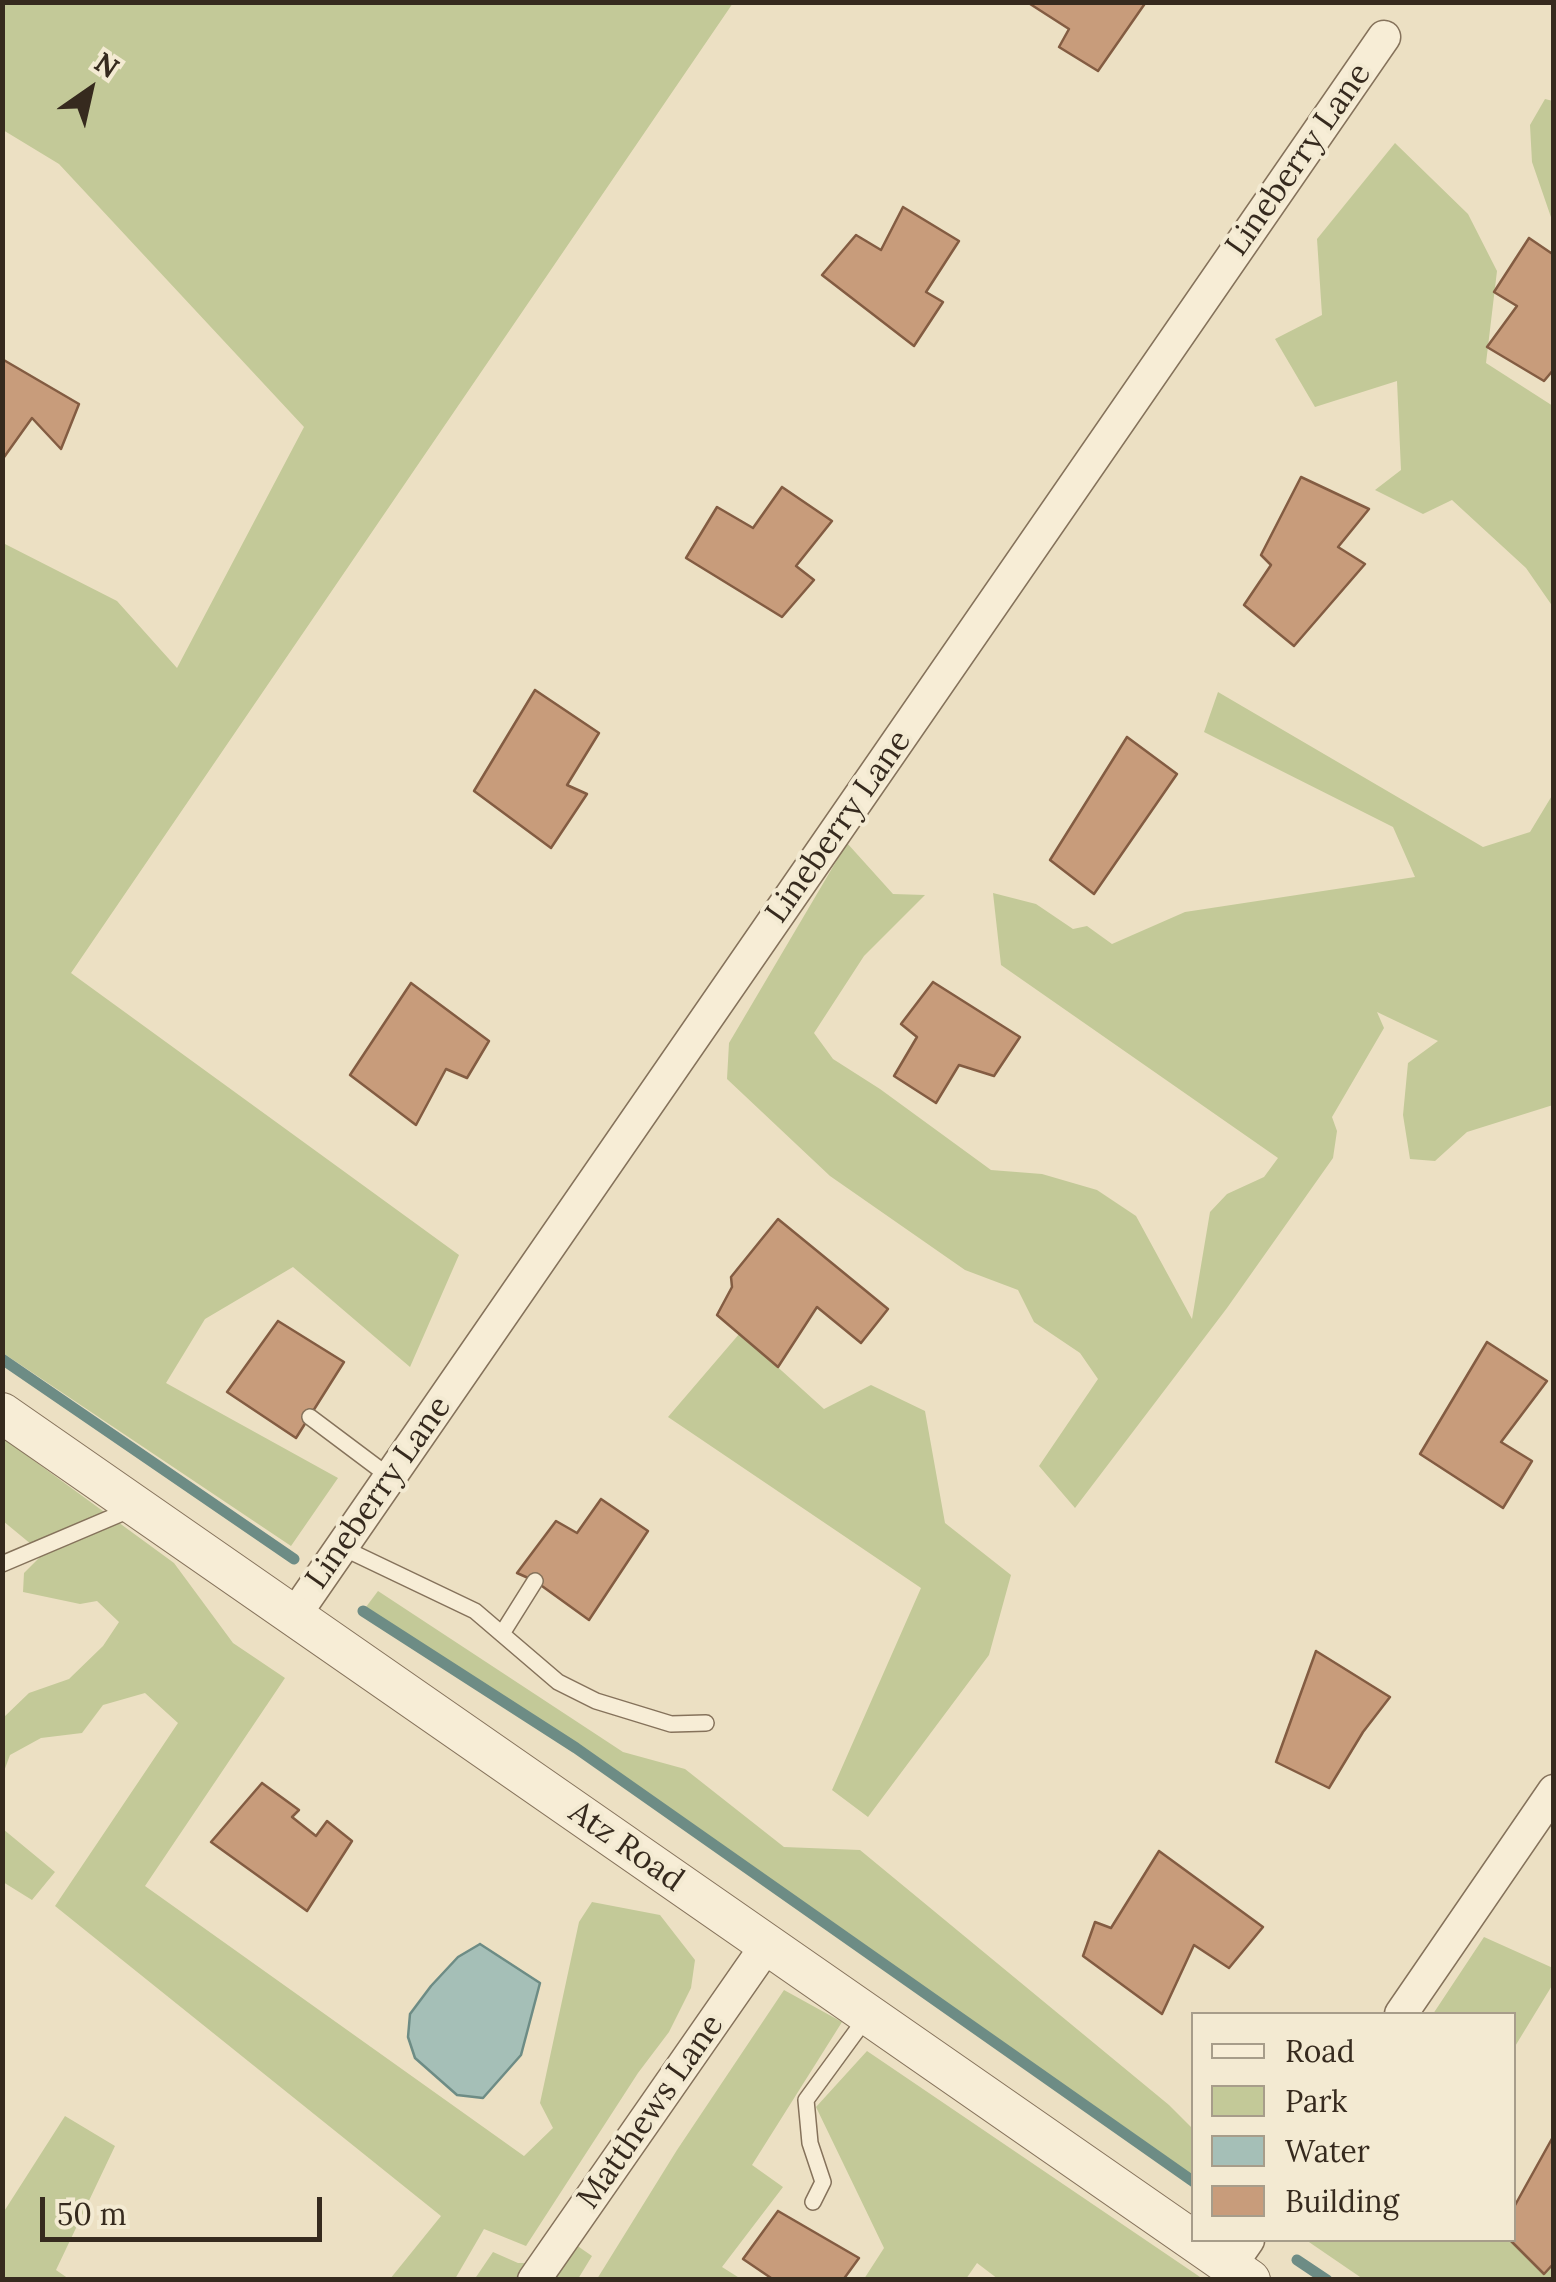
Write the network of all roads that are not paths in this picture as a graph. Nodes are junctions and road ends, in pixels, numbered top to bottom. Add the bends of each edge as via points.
1 (1384, 37) dead end
2 (2, 1413) edge
3 (310, 1418) dead end
4 (390, 1477) junction
5 (137, 1507) junction
6 (342, 1547) junction
7 (2, 1564) edge
8 (536, 1581) dead end
9 (294, 1616) junction
10 (504, 1632) junction
11 (706, 1723) dead end
12 (1554, 1792) edge
13 (767, 1945) junction
14 (1402, 2012) edge
15 (868, 2015) junction
16 (813, 2202) dead end
17 (1191, 2228) edge
18 (1212, 2242) edge
19 (1242, 2262) edge
20 (534, 2280) edge

1 - 4 street, Lineberry Lane
2 - 5 street, Atz Road
3 - 4 lane
4 - 6 street, Lineberry Lane
5 - 7 lane
5 - 9 street, Atz Road
6 - 9 street, Lineberry Lane
6 - 10 lane via 474,1610
8 - 10 lane
9 - 13 street, Atz Road
10 - 11 lane via 558,1682 596,1702 671,1724
12 - 14 street
13 - 15 street, Atz Road
13 - 20 street, Matthews Lane
15 - 16 lane via 806,2100 823,2182
15 - 17 street, Atz Road
18 - 19 street, Atz Road

